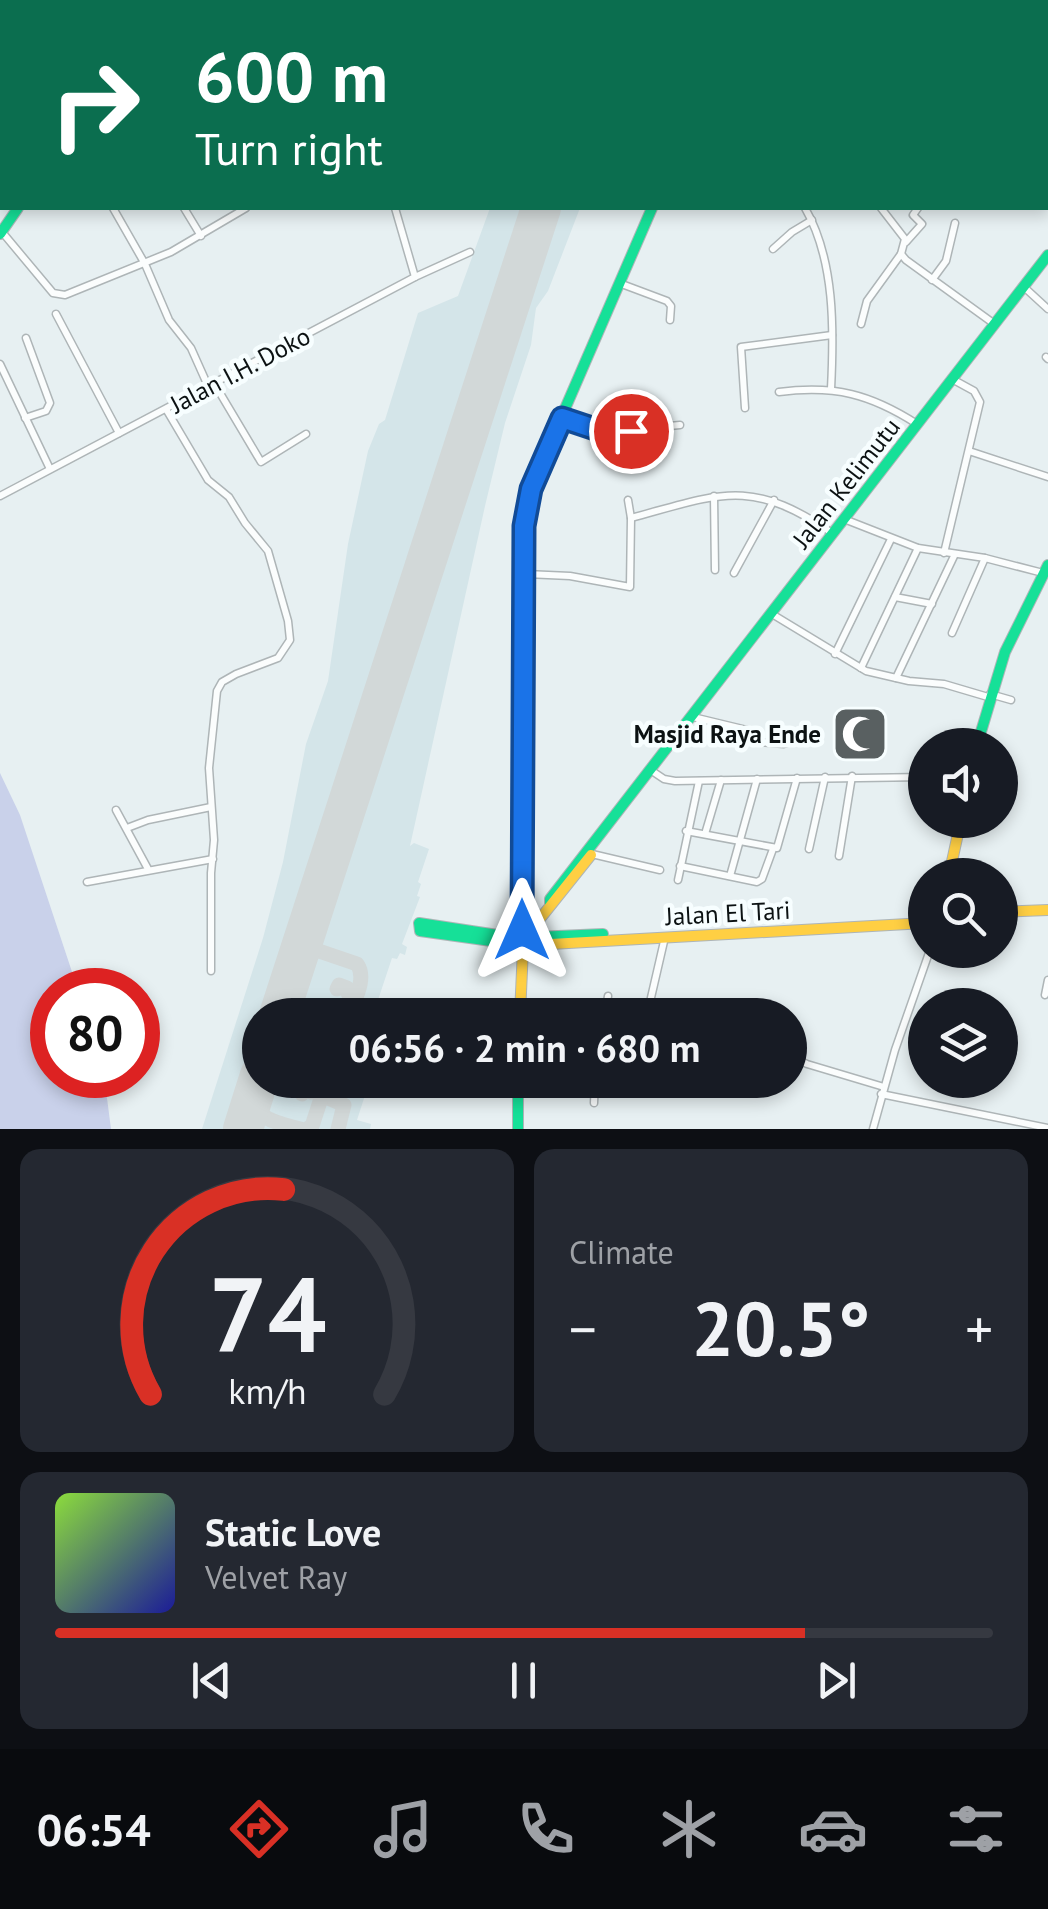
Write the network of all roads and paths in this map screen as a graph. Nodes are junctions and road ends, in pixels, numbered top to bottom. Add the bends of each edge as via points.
1 (17, 210) edge
2 (114, 210) edge
3 (185, 210) edge
4 (243, 210) edge
5 (397, 210) edge
6 (651, 210) edge
7 (806, 210) edge
8 (882, 210) edge
9 (917, 210) edge
10 (812, 220) junction
11 (955, 222) dead end
12 (1, 233) edge
13 (201, 236) junction
14 (906, 242) junction
15 (773, 249) dead end
16 (470, 252) dead end
17 (901, 254) junction
18 (1048, 255) edge
19 (145, 264) junction
20 (415, 278) junction
21 (932, 280) junction
22 (619, 284) junction
23 (1023, 286) junction
24 (1048, 308) edge
25 (56, 314) dead end
26 (670, 320) dead end
27 (862, 324) dead end
28 (993, 324) junction
29 (832, 335) junction
30 (26, 338) dead end
31 (0, 364) edge
32 (952, 379) junction
33 (211, 385) junction
34 (831, 389) junction
35 (779, 392) dead end
36 (745, 408) dead end
37 (166, 409) junction
38 (25, 418) junction
39 (562, 418) junction
40 (916, 424) junction
41 (680, 425) dead end
42 (118, 433) junction
43 (306, 434) dead end
44 (968, 451) junction
45 (50, 469) junction
46 (1048, 476) edge
47 (0, 496) edge
48 (714, 496) junction
49 (628, 500) dead end
50 (774, 500) junction
51 (631, 518) junction
52 (843, 518) junction
53 (832, 533) junction
54 (891, 539) junction
55 (918, 548) junction
56 (944, 553) junction
57 (955, 554) junction
58 (985, 558) junction
59 (715, 570) dead end
60 (1046, 570) edge
61 (524, 574) junction
62 (734, 574) dead end
63 (895, 597) junction
64 (932, 604) junction
65 (772, 614) junction
66 (952, 633) dead end
67 (835, 654) junction
68 (860, 668) junction
69 (896, 678) junction
70 (988, 696) junction
71 (1011, 700) dead end
72 (693, 716) junction
73 (980, 728) edge
74 (806, 734) dead end
75 (652, 771) junction
76 (852, 776) junction
77 (824, 777) junction
78 (797, 778) junction
79 (908, 778) edge
80 (757, 779) junction
81 (698, 780) junction
82 (721, 780) junction
83 (211, 807) junction
84 (116, 810) dead end
85 (127, 828) junction
86 (686, 831) junction
87 (705, 834) junction
88 (740, 842) junction
89 (772, 850) junction
90 (809, 850) dead end
91 (592, 854) junction
92 (839, 856) dead end
93 (213, 859) junction
94 (680, 866) junction
95 (148, 869) junction
96 (660, 870) dead end
97 (730, 876) junction
98 (678, 880) dead end
99 (87, 882) dead end
100 (550, 905) junction
101 (1048, 913) edge
102 (1018, 914) edge
103 (908, 921) edge
104 (419, 927) dead end
105 (738, 929) junction
106 (665, 936) junction
107 (526, 939) junction
108 (924, 968) edge
109 (212, 970) dead end
110 (1048, 980) edge
111 (1045, 995) dead end
112 (521, 998) edge
113 (652, 998) edge
114 (807, 1064) edge
115 (882, 1090) junction
116 (518, 1098) edge
117 (594, 1098) edge
118 (594, 1103) dead end
119 (1048, 1128) edge
120 (518, 1129) edge
121 (873, 1129) edge

1 - 12 main road
2 - 19 street
3 - 13 street
4 - 13 street
5 - 20 street
6 - 22 main road
7 - 10 street
8 - 14 street
9 - 14 street via 913,215 922,224
10 - 15 street
10 - 29 street via 827,277
11 - 21 street via 946,261
12 - 19 street via 60,295
13 - 19 street
14 - 17 street
16 - 20 street, Jalan I.H. Doko
17 - 21 street
17 - 27 street via 867,300
18 - 23 main road, Jalan Kelimutu
19 - 33 street via 169,320
20 - 33 street, Jalan I.H. Doko
21 - 28 street
22 - 26 street via 667,301
22 - 39 main road
23 - 24 street
23 - 28 main road, Jalan Kelimutu
25 - 42 street
28 - 32 main road, Jalan Kelimutu
29 - 34 street
29 - 36 street via 741,348
30 - 38 street via 50,403
31 - 38 street
32 - 40 main road, Jalan Kelimutu
32 - 44 street via 978,397
33 - 37 street, Jalan I.H. Doko
33 - 43 street via 262,462
34 - 35 street
34 - 40 street via 881,402
37 - 42 street, Jalan I.H. Doko
37 - 83 street via 208,480 229,497 268,551 288,621 289,645 278,658 236,674 217,691
38 - 45 street
39 - 41 street via 604,432
39 - 61 main road via 528,501
40 - 52 main road, Jalan Kelimutu
42 - 45 street, Jalan I.H. Doko
44 - 46 street
44 - 56 street
45 - 47 street, Jalan I.H. Doko
48 - 50 street
48 - 51 street
48 - 59 street
49 - 51 street
50 - 53 street
50 - 62 street
51 - 61 street via 627,589
52 - 53 main road, Jalan Kelimutu
52 - 54 street
53 - 65 main road, Jalan Kelimutu
54 - 55 street
54 - 67 street
55 - 56 street
55 - 63 street
56 - 57 street
57 - 58 street
57 - 64 street
58 - 60 street
58 - 66 street
60 - 70 main road
61 - 107 main road
63 - 64 street
63 - 68 street
64 - 69 street
65 - 67 street
65 - 72 main road, Jalan Kelimutu
67 - 68 street
68 - 69 street
69 - 70 street
70 - 71 street
70 - 73 main road
72 - 74 street via 747,730 759,742 784,744
72 - 75 main road, Jalan Kelimutu
75 - 81 street via 676,781
75 - 91 main road
75 - 100 main road
76 - 77 street
76 - 79 street
76 - 92 street
77 - 78 street
77 - 90 street
78 - 80 street
78 - 89 street
80 - 82 street
80 - 88 street
81 - 82 street
81 - 86 street
82 - 87 street
83 - 85 street
83 - 93 street
84 - 85 street
85 - 95 street
86 - 87 street
86 - 94 street
87 - 88 street
88 - 89 street
88 - 97 street
89 - 97 street via 759,882
91 - 96 street
91 - 100 main road
93 - 95 street
93 - 109 street
94 - 97 street
94 - 98 street
95 - 99 street
100 - 107 main road
101 - 102 main road
103 - 105 main road, Jalan El Tari
104 - 107 main road
105 - 106 main road, Jalan El Tari
105 - 107 main road, Jalan El Tari
106 - 107 main road, Jalan El Tari
106 - 113 street
107 - 112 main road
108 - 115 street
110 - 111 street
114 - 115 street
115 - 119 street
115 - 121 street
116 - 120 main road
117 - 118 street

